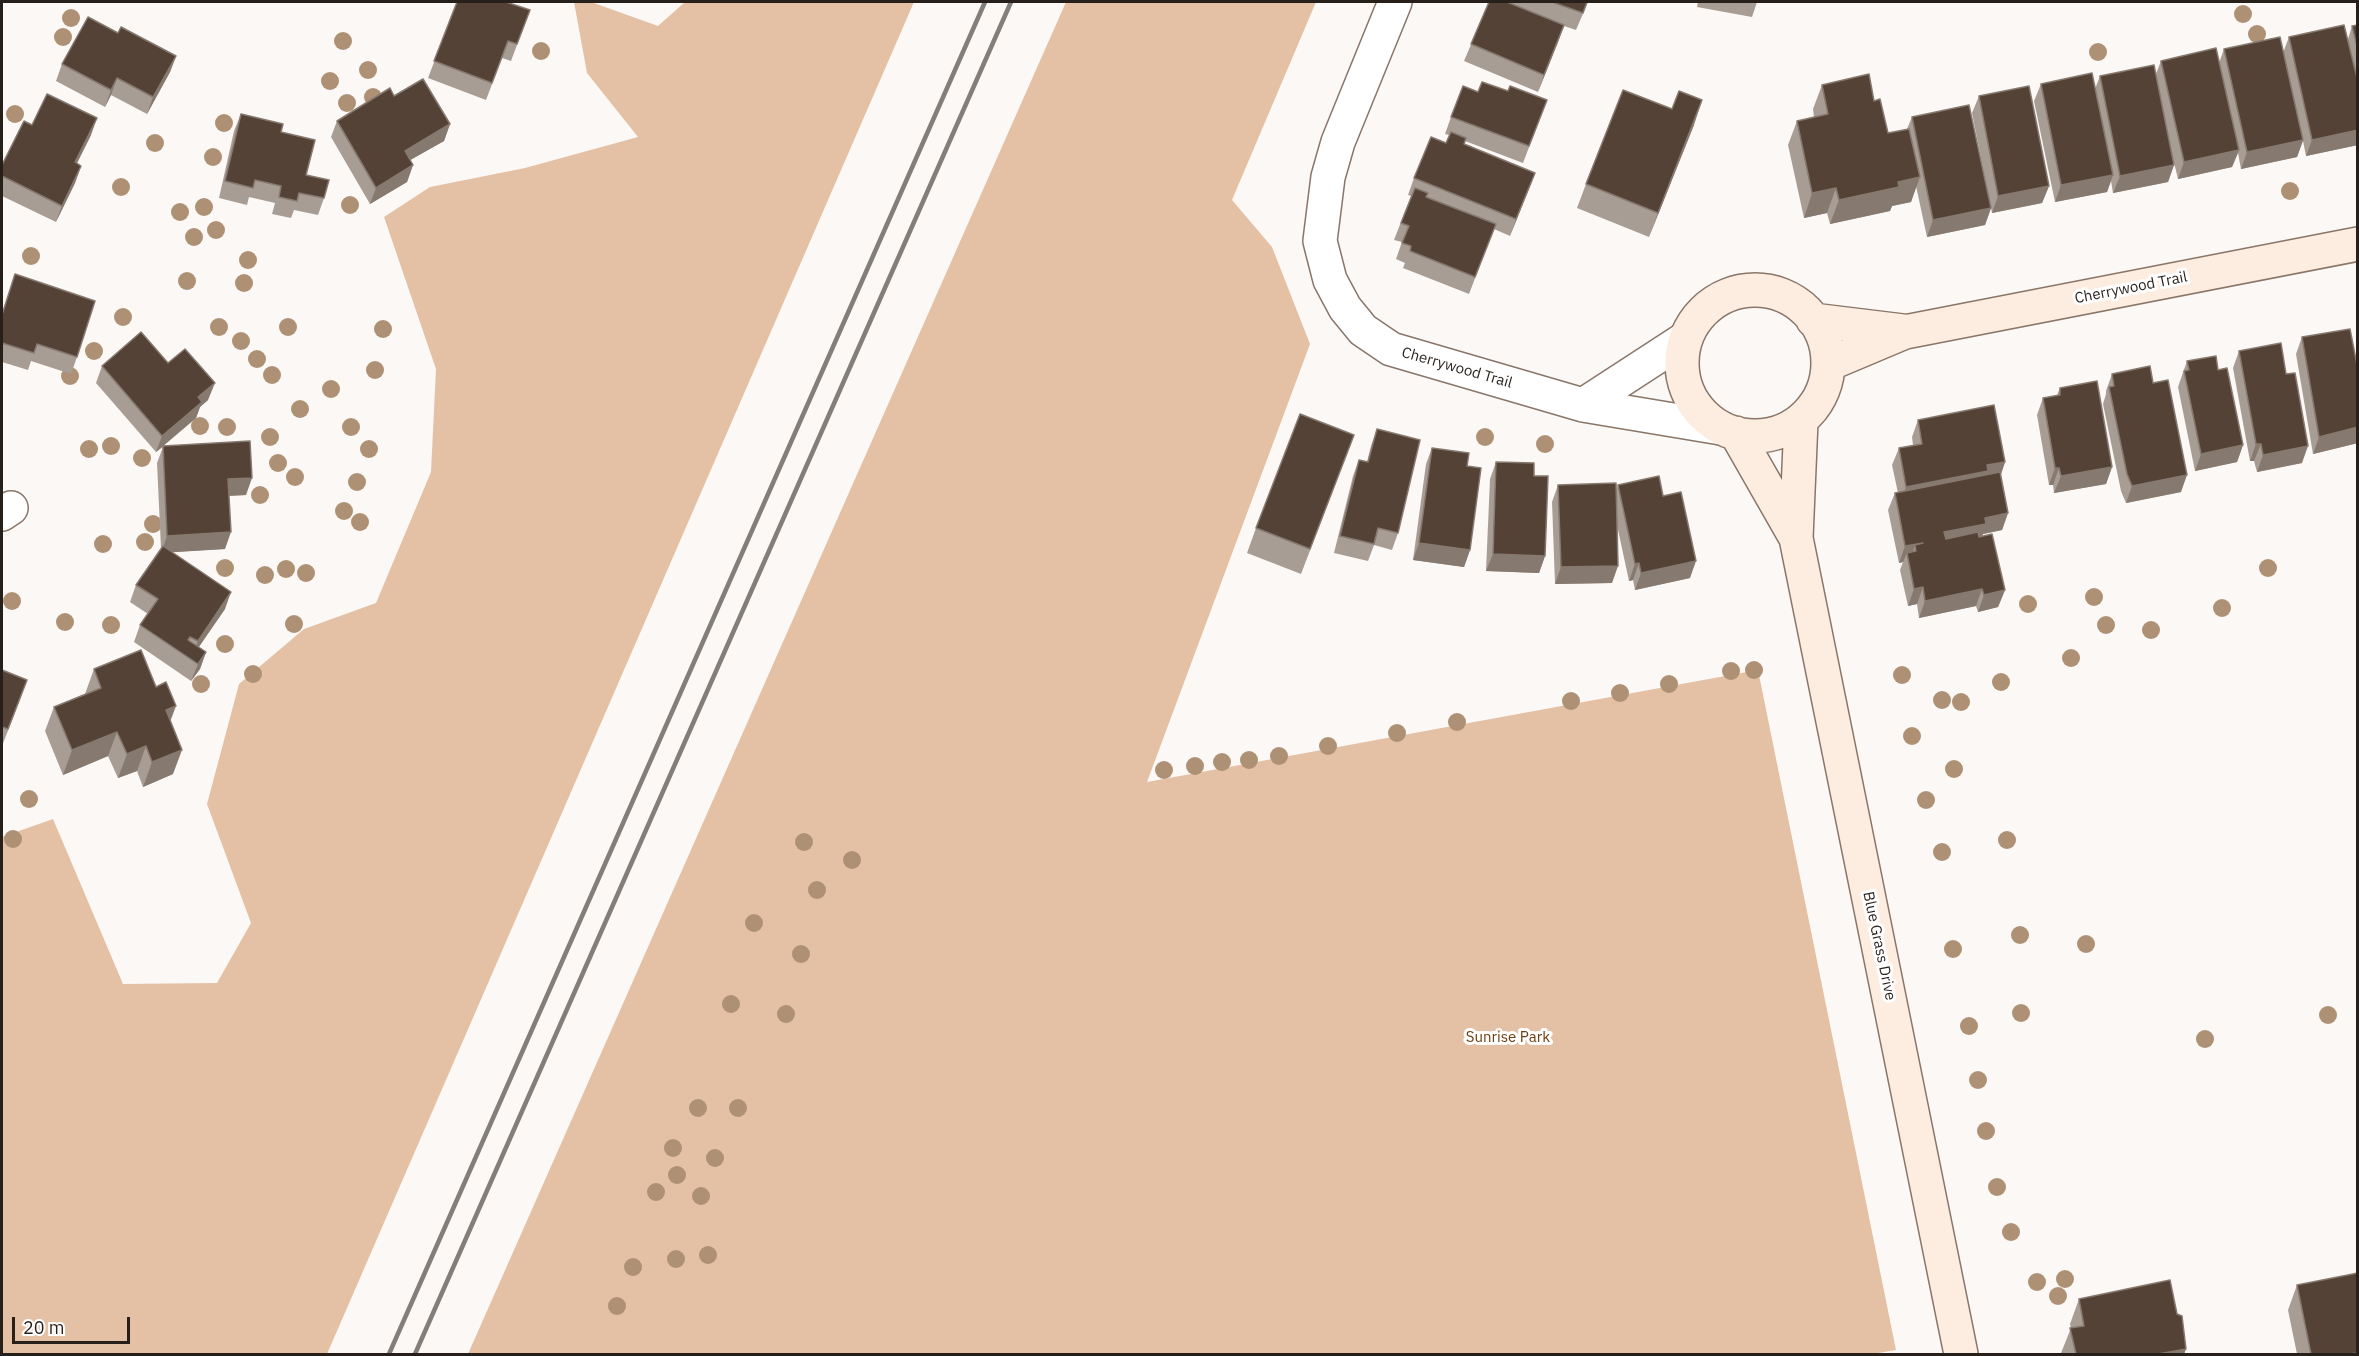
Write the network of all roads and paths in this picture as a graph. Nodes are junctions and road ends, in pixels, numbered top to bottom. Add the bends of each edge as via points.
1 (1395, 2) edge
2 (2358, 244) edge
3 (1814, 320) junction
4 (1905, 332) junction
5 (1686, 338) junction
6 (1829, 364) junction
7 (1583, 405) junction
8 (1801, 421) junction
9 (1728, 430) junction
10 (1796, 538) junction
11 (1961, 1354) edge

1 - 7 street, Cherrywood Trail via 1338,142 1328,177 1320,241 1330,280 1363,330 1391,349
2 - 4 street, Cherrywood Trail
3 - 4 street, Cherrywood Trail
3 - 5 street via 1803,307 1775,291 1743,290 1719,299 1699,316
3 - 6 street via 1823,333
4 - 6 street, Cherrywood Trail
5 - 7 street
5 - 9 street via 1682,363 1687,389 1700,412
6 - 8 street via 1821,396
7 - 9 street, Cherrywood Trail
8 - 9 street via 1772,435 1746,436
8 - 10 street, Blue Grass Drive
9 - 10 street, Blue Grass Drive
10 - 11 street, Blue Grass Drive

